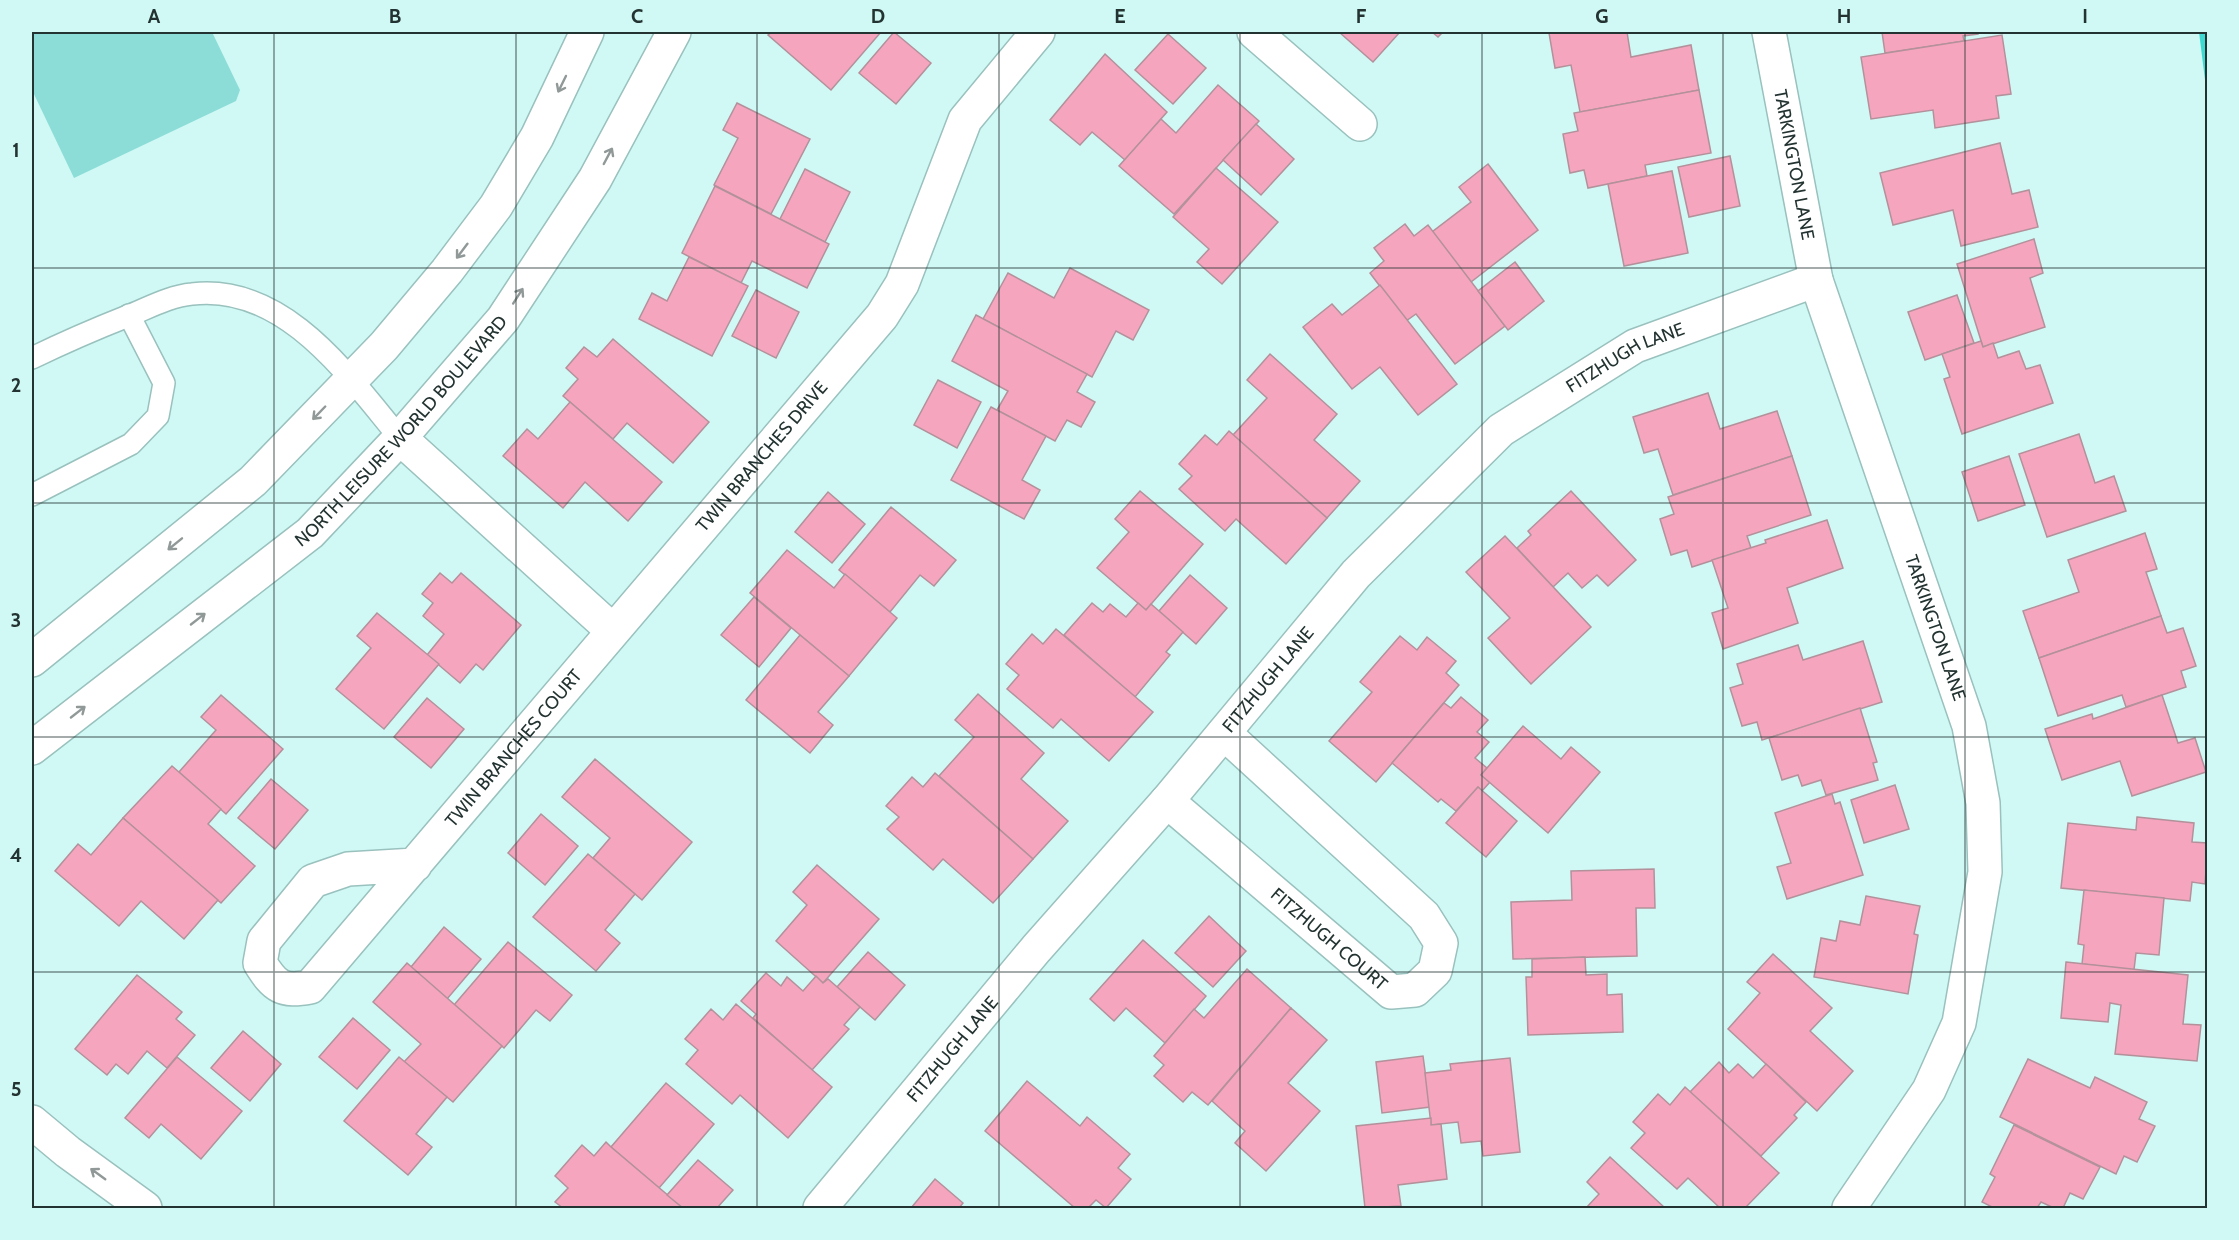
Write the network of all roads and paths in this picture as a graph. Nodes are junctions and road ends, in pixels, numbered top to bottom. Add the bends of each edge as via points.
1 (587, 32) edge
2 (674, 32) edge
3 (1038, 32) edge
4 (1254, 32) edge
5 (1769, 32) edge
6 (1360, 124) dead end
7 (1816, 280) junction
8 (129, 315) junction
9 (32, 358) edge
10 (351, 379) junction
11 (400, 438) junction
12 (32, 495) edge
13 (612, 630) junction
14 (32, 660) edge
15 (1224, 733) junction
16 (32, 748) edge
17 (1167, 801) junction
18 (415, 865) junction
19 (32, 1122) edge
20 (145, 1209) edge
21 (820, 1209) edge
22 (1849, 1209) edge

1 -> 10 street via 537,137 496,206 447,271
11 -> 2 street, NORTH LEISURE WORLD BOULEVARD via 510,309 595,179
3 - 13 street, TWIN BRANCHES DRIVE via 965,120 903,284 882,316
4 - 6 street
5 - 7 street, TARKINGTON LANE
7 - 15 street, FITZHUGH LANE via 1635,346 1501,430 1356,574
7 - 22 street, TARKINGTON LANE via 1969,726 1983,803 1985,872 1959,1023 1929,1090
8 - 9 lane
8 - 10 lane via 192,294 236,296 272,310 309,336
8 - 12 lane via 164,383 158,416 131,444
10 - 11 lane
10 -> 14 street via 253,481
11 - 13 street
16 -> 11 street, NORTH LEISURE WORLD BOULEVARD via 310,533
13 - 18 street, TWIN BRANCHES COURT
15 - 17 street, FITZHUGH LANE
15 - 17 street, FITZHUGH COURT via 1424,916 1441,943 1435,970 1414,990 1391,992
17 - 21 street, FITZHUGH LANE via 1036,949
18 - 18 street, TWIN BRANCHES COURT via 348,869 313,881 264,941 260,963 271,981 291,991 310,987
20 -> 19 street

